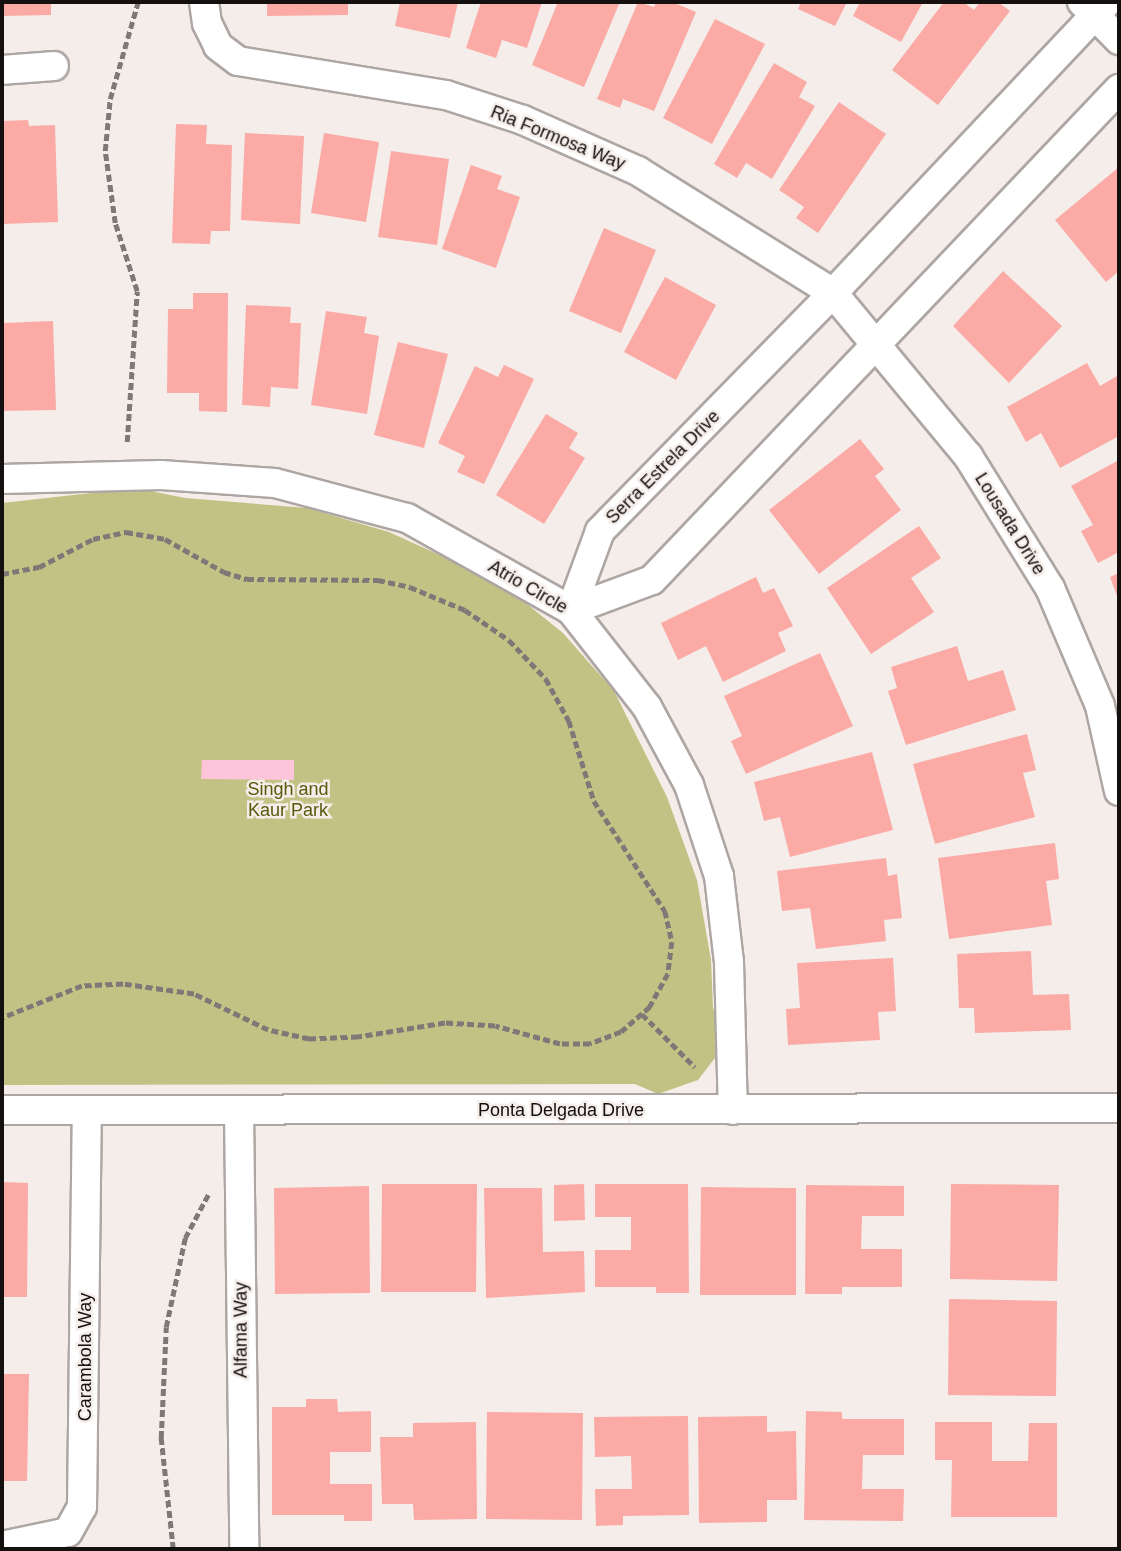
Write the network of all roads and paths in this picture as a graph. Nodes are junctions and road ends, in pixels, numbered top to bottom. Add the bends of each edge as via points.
1 (138, 2) edge
2 (204, 2) edge
3 (1095, 5) edge
4 (1119, 40) edge
5 (54, 66) dead end
6 (2, 70) edge
7 (1119, 89) edge
8 (834, 293) junction
9 (877, 346) junction
10 (127, 442) dead end
11 (2, 480) edge
12 (2, 575) edge
13 (571, 611) junction
14 (1119, 791) edge
15 (642, 1014) junction
16 (2, 1018) edge
17 (695, 1067) dead end
18 (1119, 1108) edge
19 (2, 1110) edge
20 (239, 1110) junction
21 (733, 1110) junction
22 (87, 1111) junction
23 (211, 1186) dead end
24 (2, 1546) edge
25 (173, 1549) edge
26 (244, 1549) edge

1 - 10 path via 110,99 106,151 115,223 137,291
2 - 8 street, Ria Formosa Way via 207,23 218,46 238,61 446,95 523,120 638,171
3 - 4 street
3 - 8 street, Serra Estrela Drive
5 - 6 street
7 - 9 street
8 - 9 street, Lousada Drive
8 - 13 street, Serra Estrela Drive via 600,531
9 - 13 street via 652,580
9 - 14 street, Lousada Drive via 968,456 1050,588 1100,706
11 - 13 street, Atrio Circle via 161,475 275,483 407,518
12 - 15 path via 39,567 102,536 147,534 247,579 379,580 441,598 488,624 546,679 569,721 600,812 664,912 672,958 660,991
13 - 21 street, Atrio Circle via 647,707 689,785 719,876 729,962
15 - 16 path via 606,1040 575,1046 470,1024 419,1025 358,1037 309,1039 268,1030 194,995 154,986 99,984 59,993
15 - 17 path
18 - 21 street, Ponta Delgada Drive
19 - 22 street, Ponta Delgada Drive
20 - 21 street, Ponta Delgada Drive
20 - 22 street, Ponta Delgada Drive
20 - 26 street, Alfama Way
22 - 24 street, Carambola Way via 82,1507 68,1532
23 - 25 path via 185,1238 164,1340 161,1438

